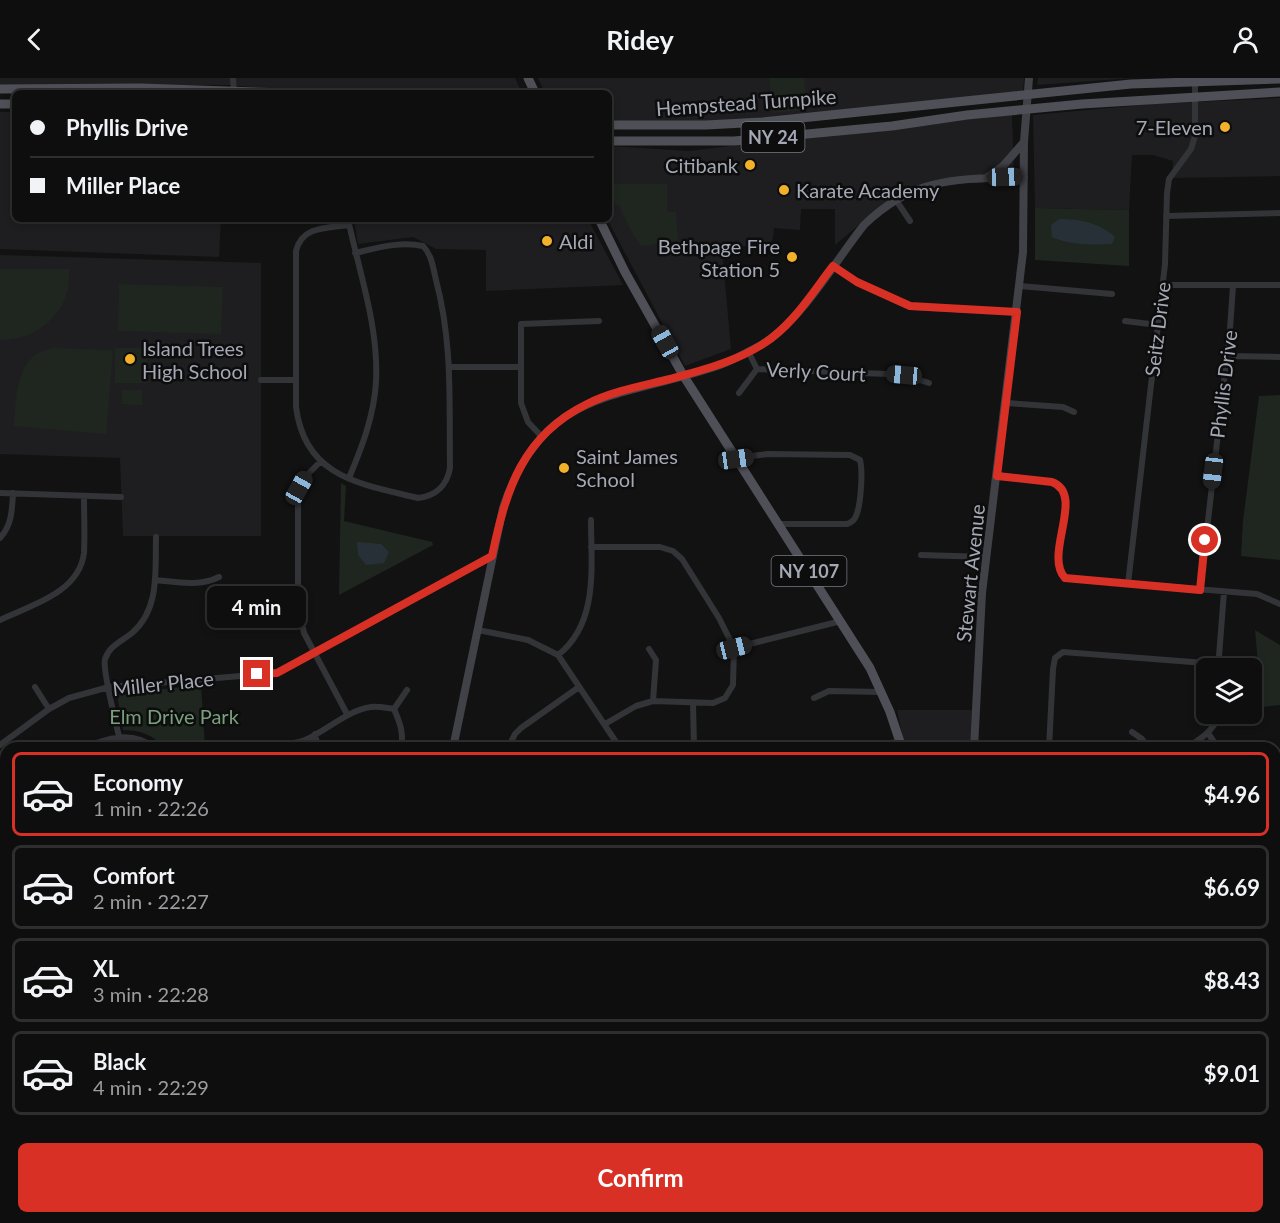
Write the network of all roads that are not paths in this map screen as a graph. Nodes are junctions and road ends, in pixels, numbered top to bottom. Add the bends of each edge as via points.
1 (1029, 78) edge
2 (1280, 79) edge
3 (1195, 81) junction
4 (0, 89) edge
5 (187, 90) edge
6 (1280, 92) edge
7 (1026, 94) junction
8 (1195, 97) junction
9 (1026, 109) junction
10 (612, 125) edge
11 (612, 141) edge
12 (1024, 142) junction
13 (1024, 177) junction
14 (986, 178) junction
15 (896, 200) junction
16 (1280, 213) edge
17 (1166, 216) junction
18 (910, 221) dead end
19 (348, 222) edge
20 (600, 222) edge
21 (355, 253) junction
22 (833, 266) junction
23 (1163, 285) junction
24 (1280, 285) edge
25 (1020, 286) junction
26 (1233, 286) junction
27 (1112, 294) dead end
28 (1017, 312) junction
29 (599, 321) dead end
30 (1125, 321) dead end
31 (1158, 325) junction
32 (748, 351) junction
33 (1227, 356) junction
34 (1280, 357) edge
35 (449, 367) junction
36 (521, 367) junction
37 (757, 369) junction
38 (683, 375) junction
39 (261, 380) dead end
40 (296, 380) junction
41 (929, 383) dead end
42 (739, 393) dead end
43 (1006, 403) junction
44 (1074, 412) dead end
45 (542, 437) junction
46 (736, 459) junction
47 (320, 462) junction
48 (997, 476) junction
49 (349, 478) junction
50 (0, 493) edge
51 (13, 493) junction
52 (84, 496) junction
53 (121, 497) dead end
54 (591, 520) dead end
55 (778, 524) junction
56 (156, 537) dead end
57 (0, 538) edge
58 (591, 547) junction
59 (921, 555) dead end
60 (492, 556) junction
61 (987, 557) junction
62 (219, 577) dead end
63 (155, 580) junction
64 (1128, 584) junction
65 (1200, 590) junction
66 (1224, 591) junction
67 (1280, 604) edge
68 (0, 620) edge
69 (841, 621) junction
70 (478, 630) junction
71 (734, 648) junction
72 (650, 649) dead end
73 (314, 653) junction
74 (558, 655) junction
75 (1219, 658) edge
76 (1196, 665) edge
77 (34, 687) dead end
78 (109, 687) junction
79 (579, 687) junction
80 (407, 690) dead end
81 (882, 692) junction
82 (814, 698) dead end
83 (653, 701) junction
84 (693, 703) junction
85 (49, 709) junction
86 (394, 709) junction
87 (347, 714) junction
88 (605, 724) junction
89 (1216, 724) edge
90 (1132, 732) dead end
91 (1208, 733) junction
92 (315, 734) junction
93 (119, 737) junction
94 (4, 742) edge
95 (97, 742) edge
96 (144, 742) edge
97 (298, 742) edge
98 (317, 742) edge
99 (402, 742) edge
100 (454, 742) edge
101 (511, 742) edge
102 (616, 742) edge
103 (694, 742) edge
104 (900, 742) edge
105 (974, 742) edge
106 (1049, 742) edge
107 (1144, 742) edge
108 (1194, 742) edge
109 (1214, 742) edge

1 - 7 main road, Stewart Avenue
2 - 3 main road, Hempstead Turnpike / NY 24
3 - 7 main road, Hempstead Turnpike / NY 24
3 - 8 street, Seitz Drive
4 - 5 main road
6 - 8 main road, Hempstead Turnpike / NY 24
7 - 9 main road, Stewart Avenue
7 - 10 main road, Hempstead Turnpike / NY 24 via 762,122
8 - 9 main road, Hempstead Turnpike / NY 24
8 - 17 street, Seitz Drive via 1195,136 1191,149 1169,179
9 - 11 main road, Hempstead Turnpike / NY 24 via 734,141
9 - 12 main road, Stewart Avenue
12 - 13 main road, Stewart Avenue
12 - 14 main road
13 - 14 main road
13 - 25 main road, Stewart Avenue
14 - 15 main road via 936,183
15 - 18 street
15 - 22 main road via 864,225
16 - 17 street
17 - 23 street, Seitz Drive
19 - 21 street
19 - 40 street via 312,231 298,244
20 - 38 main road, NY 107
21 - 35 street via 395,244 413,244 427,250 444,311
21 - 49 street via 374,332 376,383 367,432
22 - 28 street via 857,282 910,306
22 - 32 main road via 797,314 763,344
23 - 26 street
23 - 31 street, Seitz Drive
24 - 26 street
25 - 27 street
25 - 28 main road, Stewart Avenue
26 - 33 street, Phyllis Drive
28 - 43 main road, Stewart Avenue
29 - 36 street via 521,324
30 - 31 street
31 - 64 street, Seitz Drive
32 - 37 street, Verly Court
32 - 38 main road via 723,364
33 - 34 street
33 - 65 street, Phyllis Drive
35 - 36 street
35 - 49 street via 450,468 442,487 418,498
36 - 45 street via 524,415
37 - 41 street, Verly Court via 904,375
37 - 42 street
38 - 45 main road via 588,403
38 - 46 main road, NY 107
39 - 40 street
40 - 47 street via 300,427
43 - 44 street via 1063,407
43 - 48 main road, Stewart Avenue
45 - 60 main road via 510,487
46 - 55 main road, NY 107
46 - 55 street via 779,454 850,455 859,459 862,469 857,512 852,522
47 - 49 street
47 - 73 street via 305,477 298,495 298,608
48 - 61 main road, Stewart Avenue
48 - 64 street via 1052,482 1064,490 1058,566 1065,578
50 - 51 street
51 - 52 street
51 - 57 street via 12,516
52 - 53 street
52 - 68 street via 84,552 78,571 54,594
54 - 58 street
55 - 69 main road, NY 107
56 - 63 street
58 - 71 street via 660,547 673,551 682,559
58 - 74 street via 587,610 571,642
59 - 61 street
60 - 70 main road
60 - 73 street, Miller Place
61 - 105 main road, Stewart Avenue
62 - 63 street via 198,583
63 - 78 street via 144,621 106,656
64 - 65 street
65 - 66 street
66 - 67 street via 1257,594
66 - 75 street
69 - 71 street
69 - 81 main road, NY 107
70 - 74 street via 528,640
70 - 100 main road
71 - 84 street via 730,692 720,701
72 - 83 street via 656,660
73 - 78 street, Miller Place via 277,673
73 - 87 street
74 - 79 street
76 - 106 street via 1064,652 1056,658 1053,669
77 - 85 street
78 - 85 street, Miller Place via 69,698
78 - 93 street
79 - 88 street
79 - 101 street via 521,728
80 - 86 street
81 - 82 street via 829,691
81 - 104 main road, NY 107
83 - 84 street
83 - 88 street
84 - 103 street
85 - 94 street, Miller Place
86 - 87 street via 372,706
86 - 99 street via 402,726
87 - 92 street
88 - 102 street
89 - 91 street
90 - 107 street
91 - 108 street
91 - 109 street
92 - 97 street
92 - 98 street
93 - 95 street
93 - 96 street

